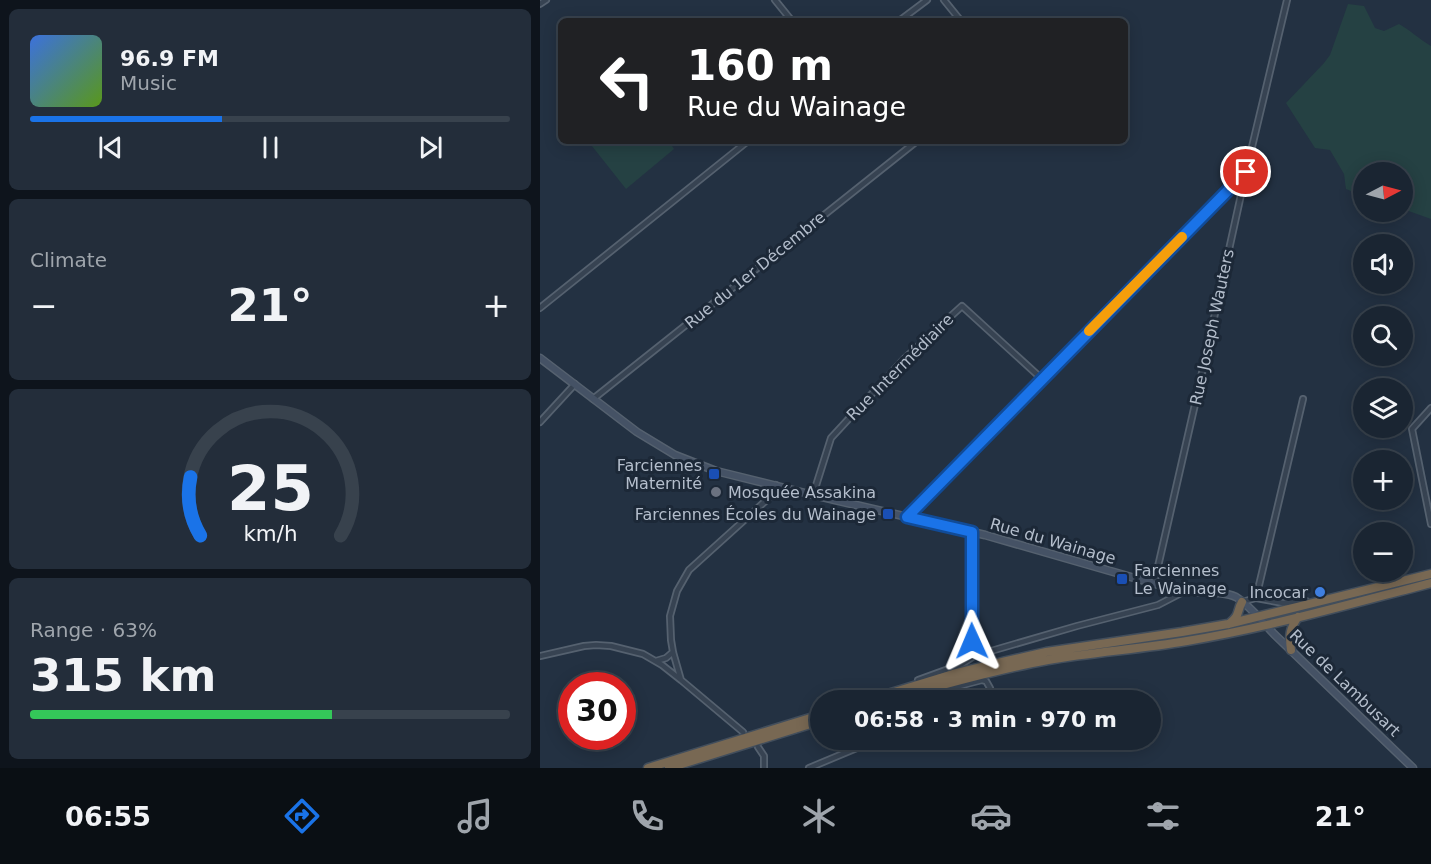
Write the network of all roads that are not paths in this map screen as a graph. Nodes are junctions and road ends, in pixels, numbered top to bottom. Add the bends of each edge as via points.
1 (546, 0) edge
2 (775, 0) edge
3 (927, 0) edge
4 (944, 0) edge
5 (1287, 0) edge
6 (540, 4) edge
7 (790, 18) edge
8 (903, 18) edge
9 (959, 18) edge
10 (744, 144) edge
11 (913, 144) edge
12 (1246, 172) junction
13 (540, 298) edge
14 (545, 304) junction
15 (540, 308) edge
16 (540, 358) edge
17 (1042, 379) junction
18 (575, 384) junction
19 (594, 399) junction
20 (1303, 399) dead end
21 (1431, 408) edge
22 (540, 422) edge
23 (776, 485) junction
24 (813, 495) junction
25 (907, 517) junction
26 (1431, 524) edge
27 (972, 532) junction
28 (1431, 568) edge
29 (1431, 574) edge
30 (1413, 575) edge
31 (1413, 578) edge
32 (1399, 582) edge
33 (1431, 583) edge
34 (1154, 584) junction
35 (1183, 592) junction
36 (1256, 598) junction
37 (1306, 601) dead end
38 (1242, 602) junction
39 (1258, 617) junction
40 (1298, 617) junction
41 (1228, 624) junction
42 (1265, 625) junction
43 (1291, 650) junction
44 (673, 652) junction
45 (540, 656) edge
46 (974, 656) junction
47 (656, 662) junction
48 (681, 680) junction
49 (918, 680) dead end
50 (990, 688) dead end
51 (901, 690) edge
52 (923, 690) edge
53 (944, 690) edge
54 (810, 718) edge
55 (810, 724) edge
56 (743, 732) dead end
57 (758, 747) dead end
58 (852, 750) edge
59 (648, 768) edge
60 (669, 768) edge
61 (764, 768) edge
62 (809, 768) edge
63 (1413, 768) edge

1 - 6 street
2 - 7 street
3 - 8 street
4 - 9 street
5 - 12 street, Rue Joseph Wauters
10 - 14 street
11 - 19 street, Rue du 1er Décembre
12 - 17 street
12 - 34 street, Rue Joseph Wauters
13 - 14 street
14 - 15 street
16 - 18 street, Rue du Wainage
17 - 24 street, Rue Intermédiaire via 962,306 904,359 831,438
17 - 25 street
18 - 19 street, Rue du Wainage
18 - 22 street
19 - 23 street, Rue du Wainage via 675,455 716,471
20 - 36 street
21 - 26 street via 1412,429
23 - 24 street, Rue du Wainage
23 - 44 street via 771,495 689,570 677,591 670,616
24 - 25 street, Rue du Wainage
25 - 27 street, Rue du Wainage
27 - 34 street, Rue du Wainage
27 - 46 street
28 - 30 highway
29 - 31 highway
32 - 39 highway
33 - 40 highway
34 - 35 street, Rue du Wainage
35 - 38 street, Rue du Wainage via 1224,594
35 - 46 street via 1158,605
36 - 37 street via 1283,603
36 - 38 street
38 - 39 street, Rue du Wainage
38 - 41 highway via 1238,615
39 - 41 highway
39 - 42 street, Rue de Lambusart
40 - 42 highway
40 - 43 highway via 1289,638
41 - 51 highway via 1046,652
42 - 43 street, Rue de Lambusart
42 - 52 highway via 1187,641 1048,660
43 - 63 street, Rue de Lambusart
44 - 47 street
44 - 48 street
45 - 47 street via 596,645 627,649
46 - 49 street
47 - 48 street
48 - 56 street
50 - 53 street via 982,680
54 - 59 highway
55 - 60 highway
57 - 61 street via 764,756
58 - 62 street

